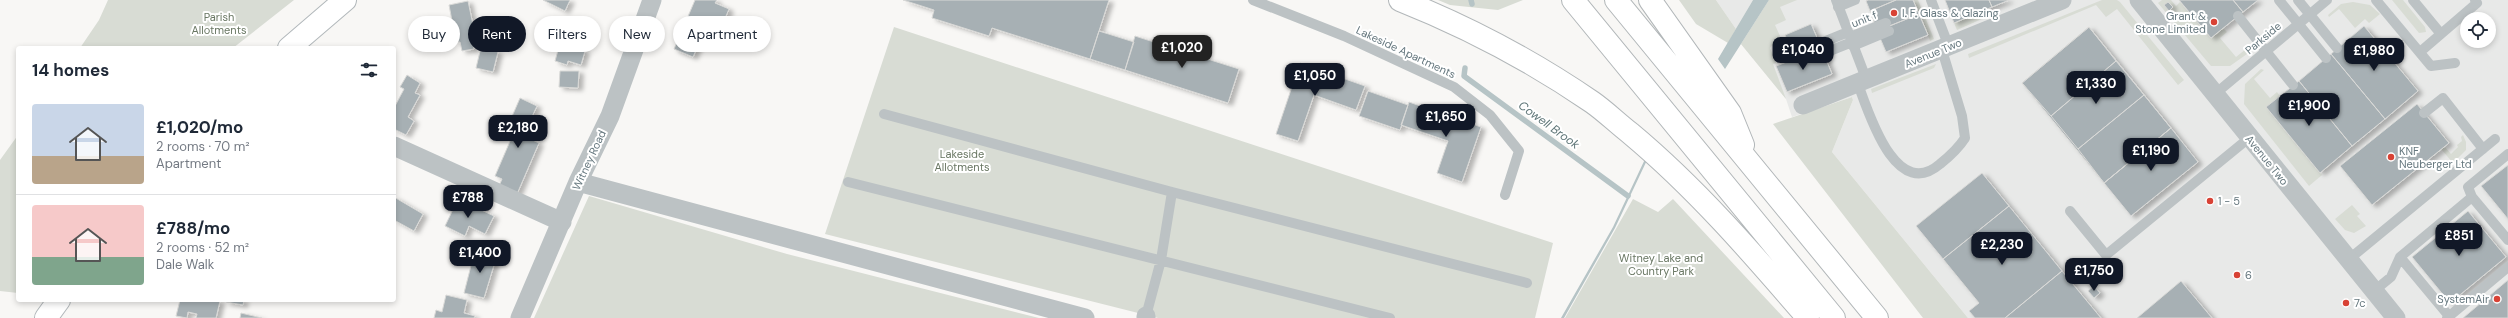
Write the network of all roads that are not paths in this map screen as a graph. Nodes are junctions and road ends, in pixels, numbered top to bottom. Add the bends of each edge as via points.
1 (345, 0) edge
2 (652, 0) edge
3 (1253, 0) edge
4 (1400, 0) edge
5 (1573, 0) edge
6 (1616, 0) edge
7 (1650, 0) edge
8 (1855, 0) edge
9 (1931, 0) edge
10 (2062, 0) edge
11 (2139, 0) edge
12 (2279, 0) edge
13 (2298, 0) edge
14 (2327, 0) edge
15 (2376, 0) edge
16 (2413, 0) edge
17 (2475, 0) edge
18 (1837, 4) edge
19 (2310, 14) junction
20 (2238, 16) dead end
21 (2298, 24) junction
22 (1888, 27) dead end
23 (2441, 34) junction
24 (1851, 39) junction
25 (290, 46) edge
26 (1946, 48) junction
27 (2337, 48) dead end
28 (2266, 52) junction
29 (2420, 52) junction
30 (1811, 53) dead end
31 (2326, 58) dead end
32 (2455, 63) dead end
33 (1862, 82) junction
34 (2293, 85) dead end
35 (2215, 94) junction
36 (1803, 105) dead end
37 (2424, 113) dead end
38 (884, 114) dead end
39 (2249, 138) junction
40 (2495, 139) dead end
41 (396, 147) edge
42 (2483, 149) junction
43 (2508, 154) edge
44 (1753, 168) junction
45 (578, 182) junction
46 (848, 182) dead end
47 (1172, 192) junction
48 (1505, 195) dead end
49 (2472, 197) junction
50 (2070, 211) dead end
51 (562, 222) junction
52 (2508, 240) edge
53 (2400, 257) junction
54 (1161, 260) junction
55 (2348, 260) junction
56 (2508, 267) edge
57 (1527, 283) dead end
58 (2374, 291) junction
59 (58, 302) edge
60 (1146, 317) edge
61 (2448, 317) edge
62 (46, 318) edge
63 (520, 318) edge
64 (1086, 318) edge
65 (1390, 318) edge
66 (1808, 318) edge
67 (1834, 318) edge
68 (1877, 318) edge
69 (2396, 318) edge

1 - 25 main road
2 - 45 street, Witney Road via 610,116
3 - 48 lane, Lakeside Apartments via 1344,36 1454,86 1490,115 1519,152
4 - 66 main road via 1513,52 1593,103 1656,155 1732,229
5 - 67 main road
6 - 44 main road
7 - 44 main road via 1730,113
8 - 18 lane
9 - 26 lane
10 - 26 street, Avenue Two
11 - 35 street, Avenue Two
12 - 21 lane
13 - 19 lane
14 - 19 lane, Parkside
15 - 29 lane
16 - 23 lane
17 - 23 lane via 2477,3
18 - 24 lane
19 - 21 lane, Parkside
19 - 27 lane
20 - 28 lane
21 - 28 lane, Parkside
21 - 31 lane
22 - 24 lane
23 - 29 lane
24 - 30 lane
24 - 33 lane
26 - 33 street, Avenue Two
26 - 33 lane via 1964,122 1965,138 1952,154 1933,170 1922,174 1910,173 1887,153
28 - 34 lane
28 - 35 lane, Parkside
29 - 32 lane via 2432,66
33 - 36 street, Avenue Two
35 - 39 street, Avenue Two
37 - 42 lane via 2443,98
38 - 47 lane
39 - 50 lane via 2106,255
39 - 55 street, Avenue Two
40 - 42 lane
41 - 51 street
42 - 55 lane
43 - 49 lane via 2468,186
44 - 68 main road
45 - 51 street, Witney Road
45 - 64 street
46 - 54 lane
47 - 54 lane
47 - 57 lane
49 - 52 lane
49 - 53 lane
51 - 63 street, Witney Road
53 - 58 lane via 2391,277
53 - 61 lane
54 - 60 lane
54 - 65 lane
55 - 58 street, Avenue Two
56 - 61 lane
58 - 69 street, Avenue Two
59 - 62 main road

